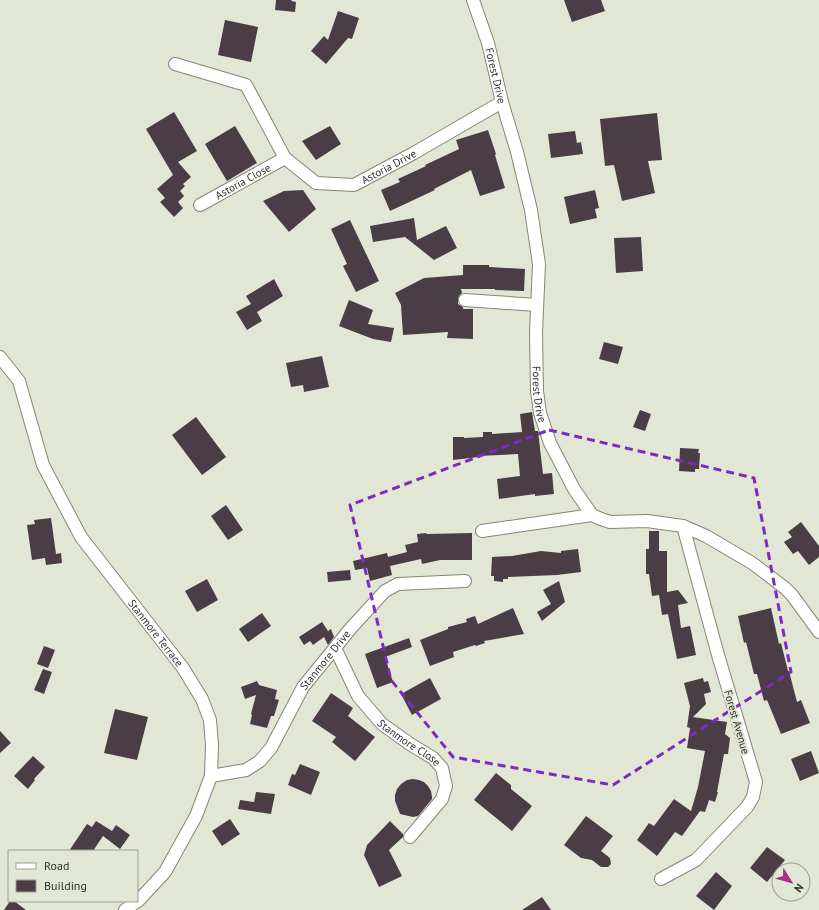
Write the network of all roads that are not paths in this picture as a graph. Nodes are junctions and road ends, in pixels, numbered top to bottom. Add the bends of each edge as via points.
1 (473, 0) edge
2 (175, 64) dead end
3 (502, 102) junction
4 (285, 158) junction
5 (200, 205) dead end
6 (465, 300) dead end
7 (537, 305) junction
8 (0, 357) edge
9 (592, 515) junction
10 (683, 526) junction
11 (482, 531) dead end
12 (466, 581) dead end
13 (819, 632) edge
14 (335, 648) junction
15 (211, 776) junction
16 (410, 837) dead end
17 (660, 879) dead end
18 (138, 901) edge
19 (136, 902) edge
20 (125, 910) edge

1 - 3 street, Forest Drive via 488,43
2 - 4 street, Astoria Drive via 246,85
3 - 4 street, Astoria Drive via 354,185 316,183
3 - 7 street, Forest Drive via 531,210 539,264
4 - 5 street, Astoria Close
6 - 7 street
7 - 9 street, Forest Drive via 537,390 540,413 550,443 574,489
8 - 15 street, Stanmore Terrace via 19,381 43,465 81,538 183,668 202,699 210,720
9 - 10 street via 610,522 647,521
9 - 11 street
10 - 13 street via 706,536 752,563 785,588
10 - 17 street, Forest Avenue via 756,782 753,797 747,807 696,860
12 - 14 street, Stanmore Drive via 398,584 385,591
14 - 15 street, Stanmore Drive via 303,687 271,748 260,762 246,770
14 - 16 street, Stanmore Close via 358,696 382,724 433,758 442,768 446,786 442,799
15 - 18 street, Stanmore Terrace via 196,816 165,872
19 - 20 street, Stanmore Terrace

